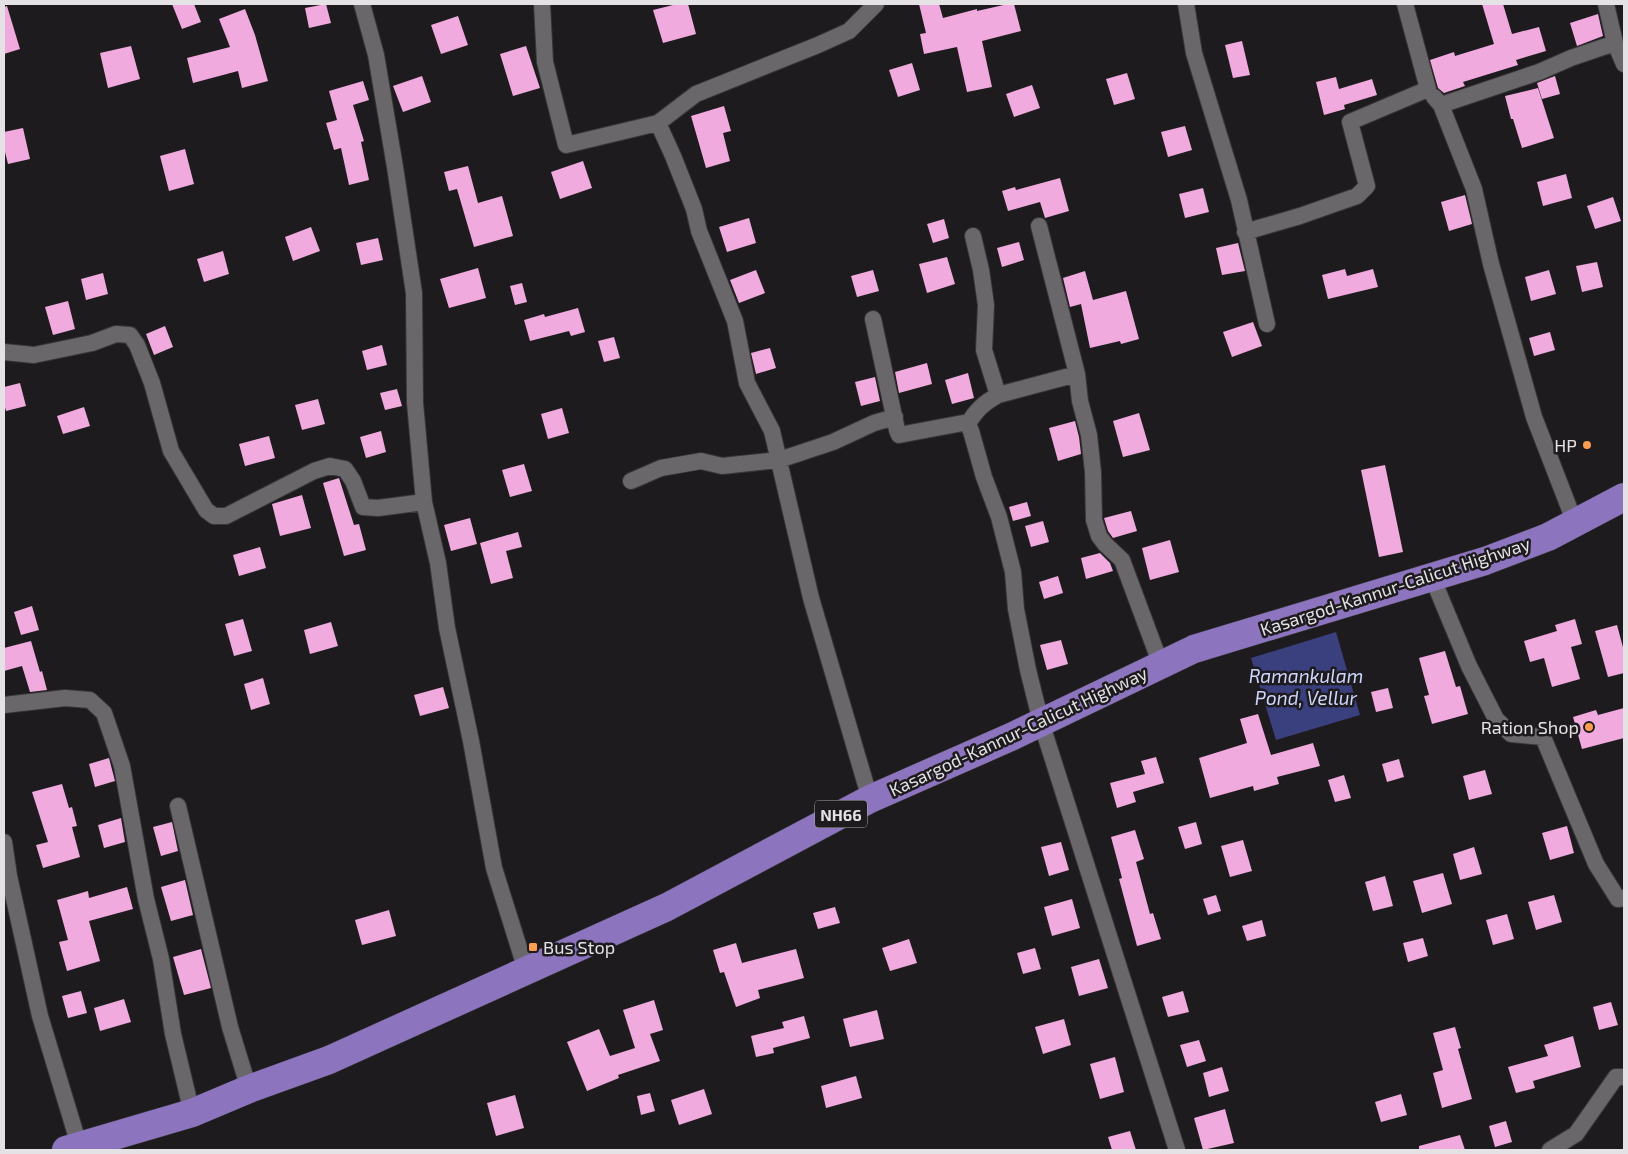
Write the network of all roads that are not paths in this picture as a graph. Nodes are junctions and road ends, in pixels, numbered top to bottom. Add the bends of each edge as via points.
1 (362, 4) edge
2 (542, 4) edge
3 (876, 4) edge
4 (1186, 4) edge
5 (1405, 4) edge
6 (1606, 4) edge
7 (1615, 43) junction
8 (1624, 64) edge
9 (1428, 89) junction
10 (1441, 105) junction
11 (658, 123) junction
12 (1039, 226) dead end
13 (1246, 232) junction
14 (973, 236) dead end
15 (873, 319) dead end
16 (1267, 324) dead end
17 (4, 352) edge
18 (1077, 374) junction
19 (998, 395) junction
20 (895, 417) junction
21 (968, 424) junction
22 (779, 460) junction
23 (631, 481) dead end
24 (1624, 497) edge
25 (424, 502) junction
26 (1575, 523) junction
27 (1432, 577) junction
28 (1161, 665) junction
29 (4, 706) edge
30 (1041, 722) junction
31 (870, 799) junction
32 (178, 806) dead end
33 (4, 842) edge
34 (1624, 898) edge
35 (526, 970) junction
36 (1624, 1077) edge
37 (249, 1089) junction
38 (192, 1113) junction
39 (72, 1148) edge
40 (1177, 1150) edge
41 (1550, 1150) edge

1 - 25 street via 376,55 414,293 415,403
2 - 11 street via 545,62 566,146
3 - 11 street via 849,31 696,94
4 - 13 street via 1194,53
5 - 9 street
6 - 7 street
7 - 8 street
7 - 10 street
9 - 10 street
9 - 13 street via 1350,122 1367,186 1357,196
10 - 26 street via 1474,189 1491,264 1534,417
11 - 22 street via 735,321 748,383 772,431
12 - 18 street
13 - 16 street
14 - 19 street via 982,270 986,305 984,350
15 - 20 street
17 - 25 street via 34,355 116,334 130,335 152,383 171,451 206,510 214,516 226,516 330,466 345,469 363,507
18 - 19 street
18 - 28 street via 1092,456 1094,520 1099,536 1122,560
19 - 21 street via 979,408
20 - 21 street via 899,435
20 - 22 street
21 - 30 street via 999,517 1013,572 1016,609
22 - 23 street via 722,466 701,461 661,468
22 - 31 street via 811,598
24 - 26 highway, Kasargod-Kannur-Calicut Highway / NH66
25 - 35 street via 494,868
26 - 27 highway, Kasargod-Kannur-Calicut Highway / NH66 via 1485,561
27 - 28 highway, Kasargod-Kannur-Calicut Highway / NH66 via 1194,649
27 - 34 street via 1469,666 1496,719 1511,734 1543,737 1596,864 1618,899
28 - 30 highway, Kasargod-Kannur-Calicut Highway / NH66
29 - 38 street via 65,698 90,700 104,713 122,766 173,1034
30 - 31 highway, Kasargod-Kannur-Calicut Highway / NH66
30 - 40 street
31 - 35 highway, Kasargod-Kannur-Calicut Highway / NH66 via 667,907
32 - 37 street via 230,1028
33 - 39 street via 40,1016
35 - 37 highway, Kasargod-Kannur-Calicut Highway / NH66 via 329,1060
36 - 41 street via 1616,1077 1576,1134
37 - 38 highway, Kasargod-Kannur-Calicut Highway / NH66
38 - 39 highway, Kasargod-Kannur-Calicut Highway / NH66

